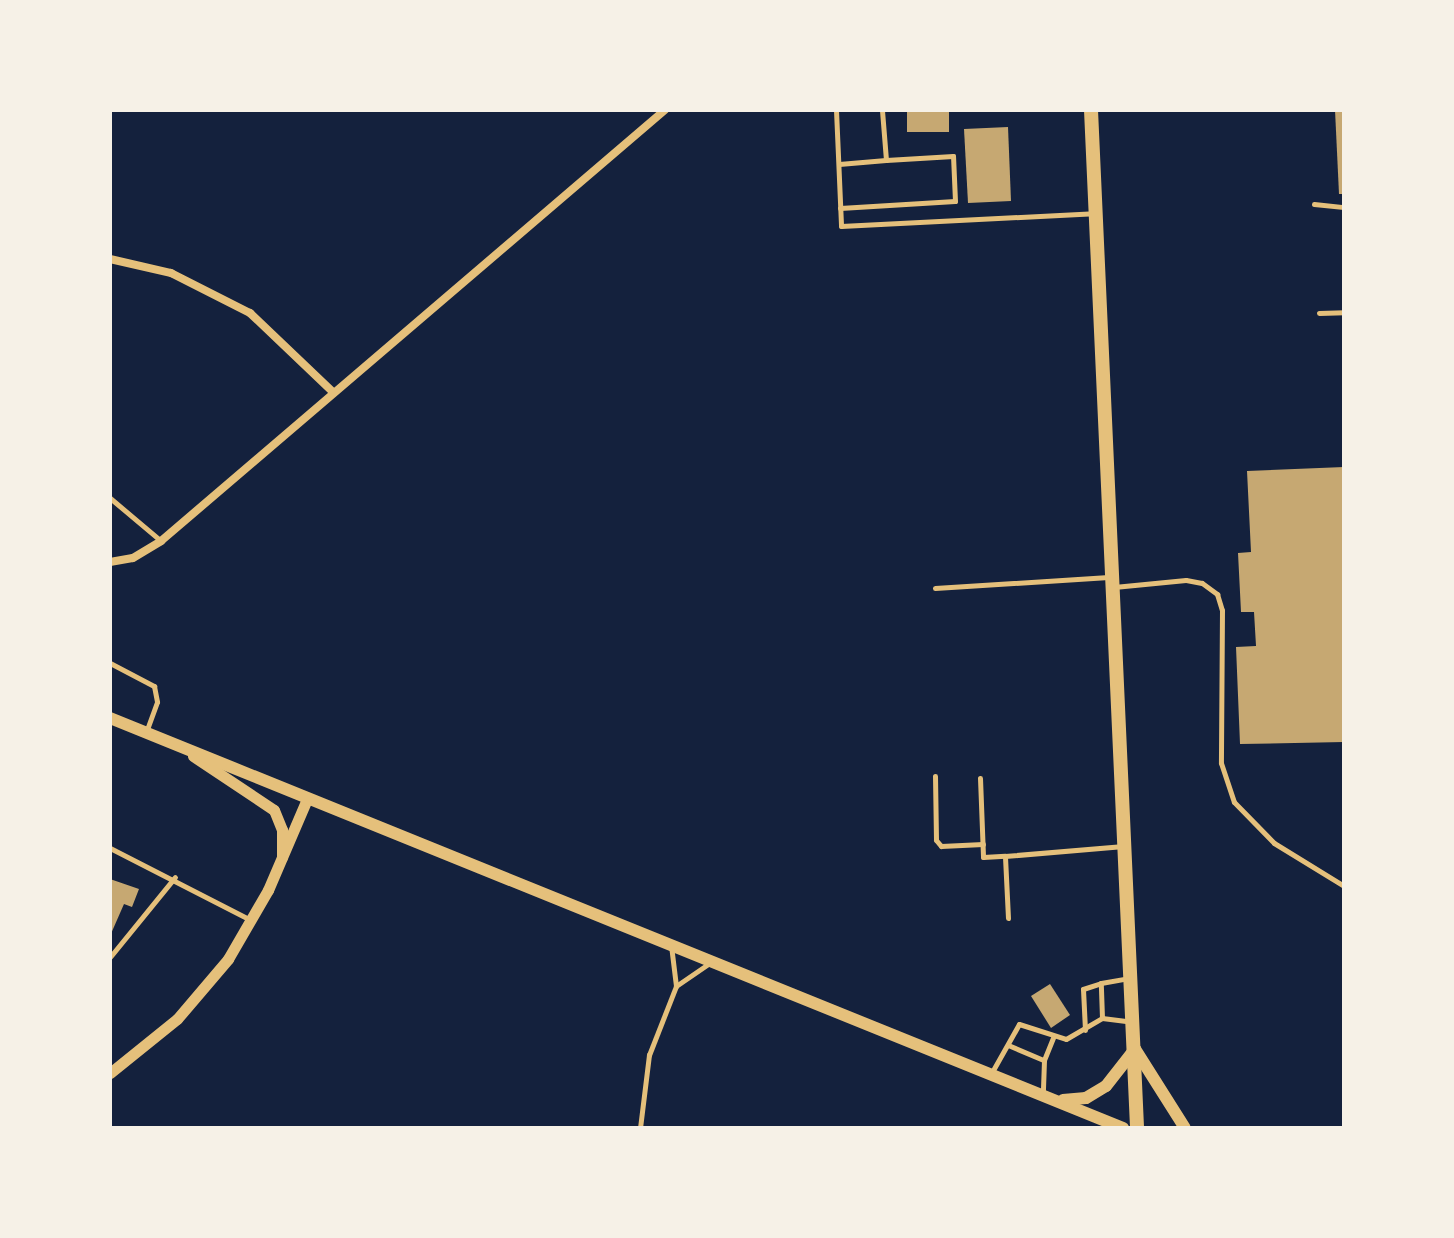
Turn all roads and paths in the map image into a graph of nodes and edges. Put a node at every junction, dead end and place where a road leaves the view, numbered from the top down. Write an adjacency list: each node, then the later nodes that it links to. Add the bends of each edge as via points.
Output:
1 (665, 110): 14 (street)
2 (836, 110): 6 (lane)
3 (882, 110): 5 (lane)
4 (1091, 110): 10 (main road)
5 (886, 160): 6 (lane); 9 (lane, via 953,156 955,201)
6 (838, 164): 9 (lane)
7 (1314, 204): 8 (lane)
8 (1344, 207)
9 (840, 208): 10 (lane, via 841,226)
10 (1095, 213): 18 (main road)
11 (110, 259): 14 (street, via 171,273 250,313)
12 (1344, 312): 13 (lane)
13 (1319, 313)
14 (333, 392): 16 (street)
15 (110, 498): 16 (lane)
16 (161, 541): 17 (street, via 133,558)
17 (110, 562)
18 (1110, 582): 19 (lane); 28 (main road); 33 (lane, via 1186,580 1217,594 1222,610 1221,763 1234,802 1274,843)
19 (935, 588)
20 (110, 663): 22 (lane, via 154,686 157,702)
21 (110, 718): 22 (main road)
22 (146, 733): 23 (main road)
23 (175, 745): 26 (main road); 31 (street, via 274,810 282,830)
24 (935, 776): 27 (lane, via 936,840 941,846)
25 (980, 778): 27 (lane)
26 (307, 799): 31 (street); 36 (main road)
27 (983, 844): 30 (lane, via 983,857)
28 (1125, 845): 30 (lane); 40 (main road)
29 (110, 848): 32 (lane)
30 (1005, 856): 34 (lane)
31 (282, 862): 35 (street)
32 (175, 877): 35 (lane); 37 (lane)
33 (1344, 886)
34 (1008, 918)
35 (252, 921): 50 (street, via 197,998)
36 (670, 946): 39 (main road); 42 (lane)
37 (113, 951): 38 (lane)
38 (110, 957)
39 (711, 962): 42 (lane); 51 (main road)
40 (1132, 977): 41 (lane); 44 (main road)
41 (1101, 983): 43 (lane); 45 (lane, via 1083,989)
42 (676, 986): 54 (lane, via 649,1055)
43 (1102, 1018): 44 (lane); 45 (lane)
44 (1134, 1022): 48 (main road)
45 (1085, 1030): 46 (lane)
46 (1053, 1038): 47 (lane, via 1019,1024); 49 (lane)
47 (1008, 1045): 49 (lane); 51 (lane)
48 (1135, 1049): 53 (main road, via 1106,1086 1086,1098); 56 (main road); 57 (main road)
49 (1044, 1060): 52 (lane)
50 (110, 1073)
51 (992, 1073): 52 (main road)
52 (1043, 1094): 53 (main road)
53 (1059, 1100): 55 (main road)
54 (640, 1128)
55 (1123, 1128)
56 (1137, 1128)
57 (1185, 1128)

